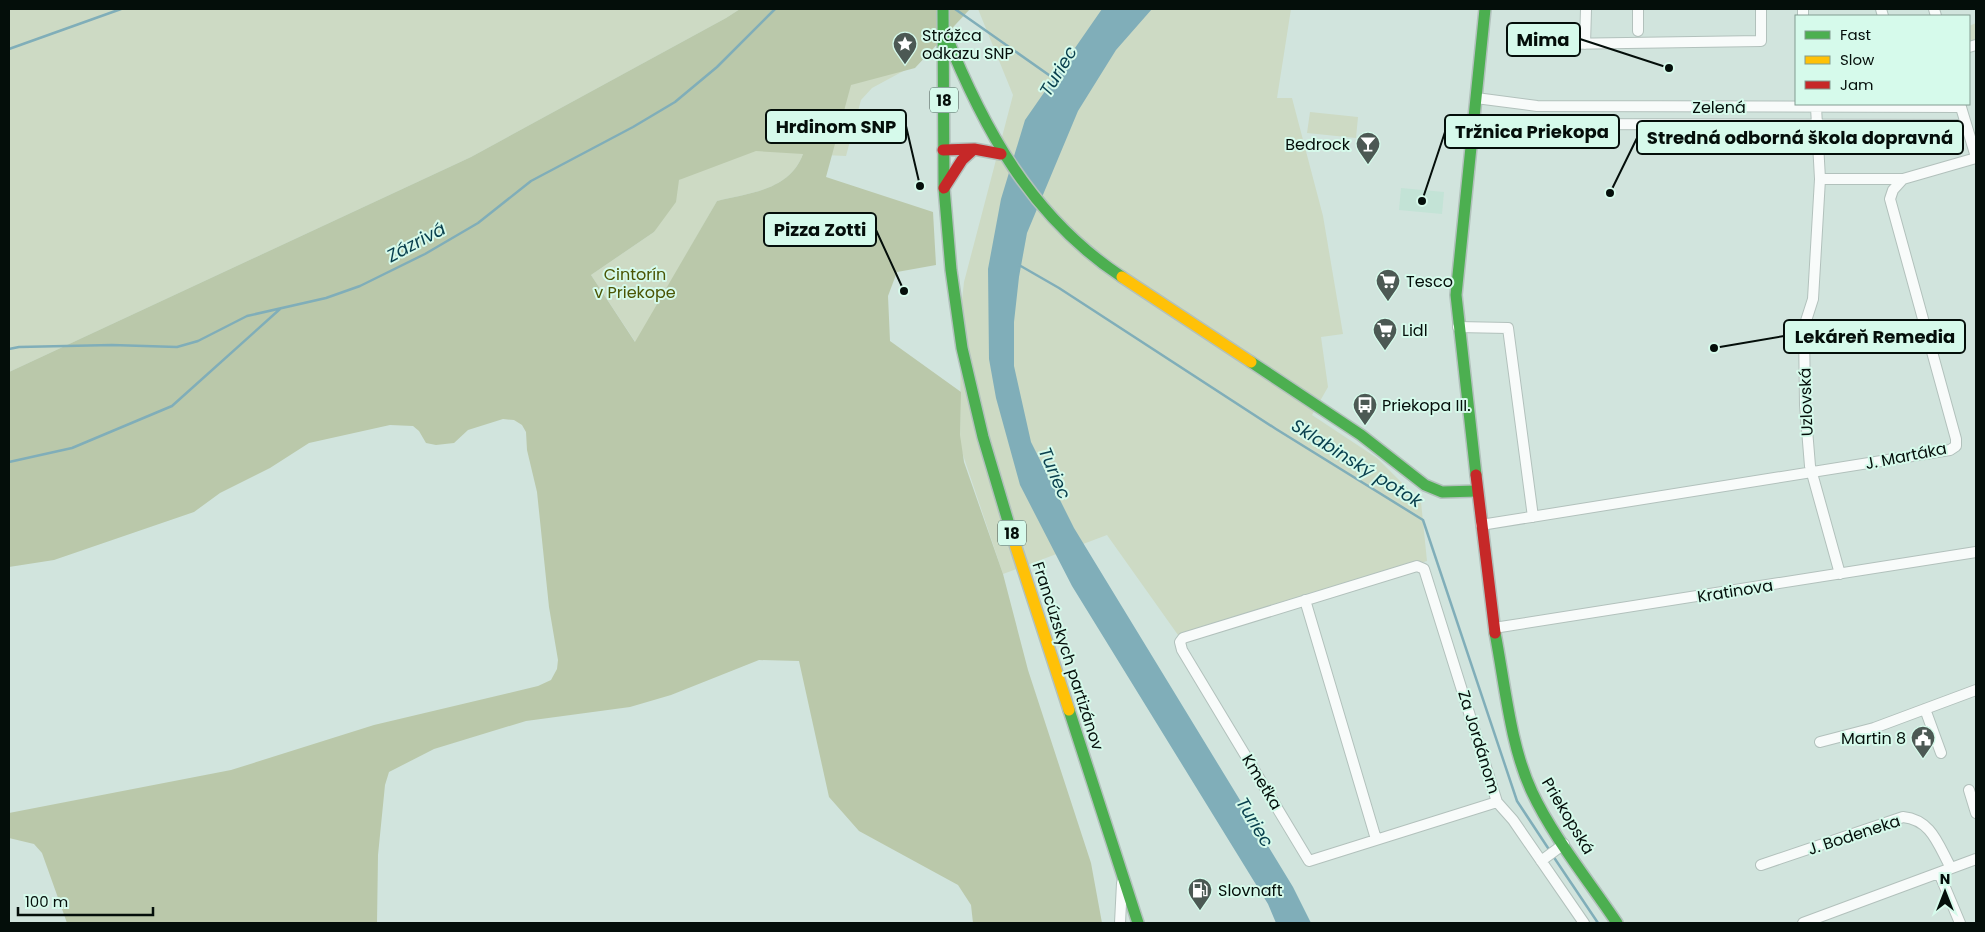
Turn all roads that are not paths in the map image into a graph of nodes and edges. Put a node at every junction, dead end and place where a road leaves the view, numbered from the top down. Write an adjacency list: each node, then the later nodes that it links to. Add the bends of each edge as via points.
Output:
1 (943, 9): 6 (street, Francúzskych partizánov / 18)
2 (1586, 9): 9 (street)
3 (1638, 9): 7 (street)
4 (1761, 9): 9 (street, via 1761,41)
5 (1485, 13): 10 (street, Priekopská)
6 (944, 29): 18 (street, Francúzskych partizánov / 18); 20 (street, via 972,100)
7 (1638, 31)
8 (1560, 44): 9 (street)
9 (1585, 44)
10 (1476, 98): 13 (street, Zelená, via 1537,106); 14 (street, Priekopská)
11 (1909, 105): 12 (street, Zelená); 13 (street, Zelená)
12 (1961, 106): 16 (street)
13 (1816, 107): 15 (street, Uzlovská)
14 (1474, 124): 15 (street, Zelená); 24 (street, Priekopská, via 1458,266)
15 (1816, 125): 16 (street, Zelená); 21 (street, Uzlovská)
16 (1966, 125): 19 (street)
17 (974, 149): 18 (street); 20 (street); 23 (street, via 962,160)
18 (942, 150): 23 (street, Francúzskych partizánov / 18)
19 (1976, 157): 22 (street)
20 (1004, 158): 26 (street, via 1045,211 1082,247 1115,272 1361,435 1425,485 1442,492)
21 (1820, 179): 22 (street); 25 (street, Uzlovská, via 1813,299 1804,327)
22 (1903, 179): 25 (street, J. Martáka, via 1893,190 1890,206 1956,446 1950,450)
23 (944, 188): 47 (street, Francúzskych partizánov / 18, via 951,270 972,393 1010,528)
24 (1458, 327): 26 (street, Priekopská); 27 (street, via 1508,328)
25 (1811, 473): 27 (street, J. Martáka); 30 (street, Uzlovská)
26 (1477, 491): 28 (street, Priekopská)
27 (1533, 517): 28 (street, J. Martáka)
28 (1481, 525): 32 (street, Priekopská)
29 (1976, 552): 30 (street, Kratinova)
30 (1840, 574): 32 (street, Kratinova)
31 (1305, 600): 38 (street, Za Jordánom, via 1418,566 1424,569); 40 (street); 40 (street, Kmeťka, via 1183,638 1180,642 1182,650 1309,861)
32 (1494, 628): 41 (street, Priekopská, via 1519,756 1532,792)
33 (1976, 690): 34 (street)
34 (1925, 709): 35 (street, via 1874,728); 36 (street)
35 (1820, 742)
36 (1941, 752)
37 (1969, 790): 39 (street)
38 (1497, 802): 40 (street, Kmeťka); 43 (street, Za Jordánom)
39 (1976, 813)
40 (1376, 839)
41 (1560, 847): 43 (street); 51 (street, Priekopská)
42 (1976, 859): 45 (street)
43 (1541, 860): 50 (street, Za Jordánom)
44 (1761, 865): 45 (street, J. Bodeneka, via 1903,817 1922,821 1928,827)
45 (1951, 868): 46 (street)
46 (1939, 873): 52 (street); 53 (street)
47 (1123, 877): 48 (street); 49 (street, Francúzskych partizánov / 18)
48 (1120, 923)
49 (1138, 923)
50 (1584, 923)
51 (1617, 923)
52 (1802, 923)
53 (1960, 923)

